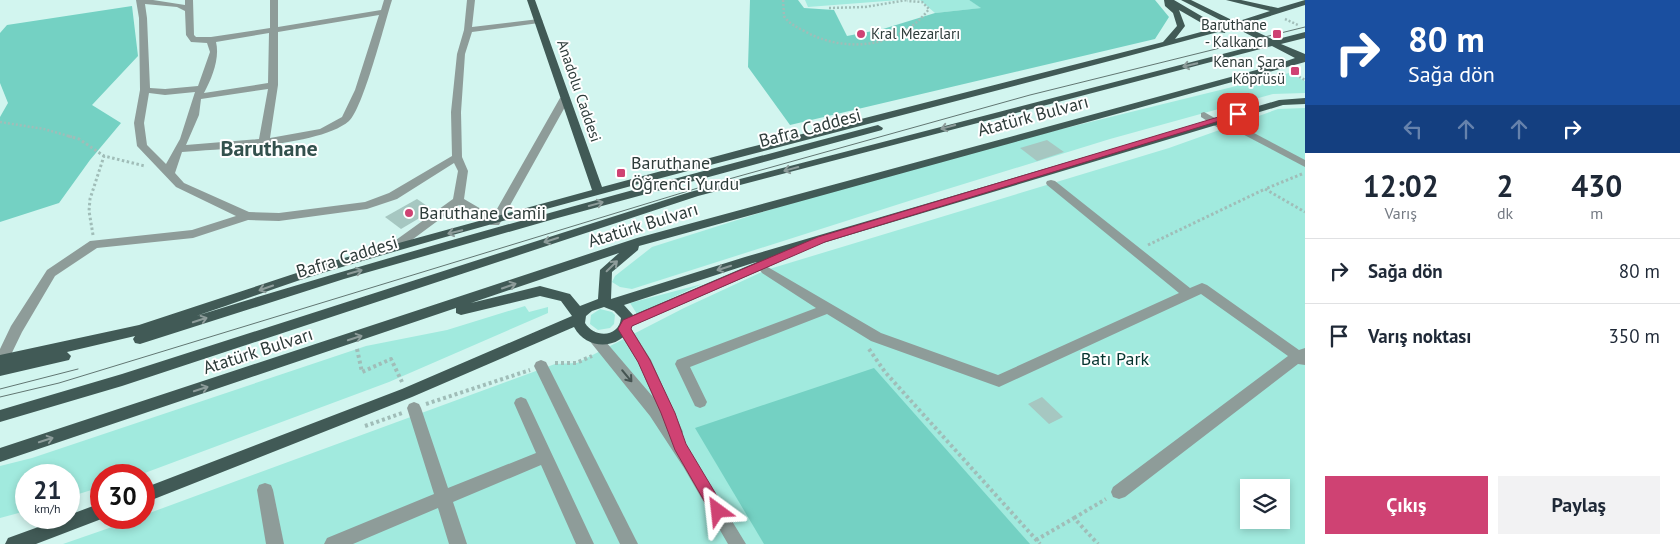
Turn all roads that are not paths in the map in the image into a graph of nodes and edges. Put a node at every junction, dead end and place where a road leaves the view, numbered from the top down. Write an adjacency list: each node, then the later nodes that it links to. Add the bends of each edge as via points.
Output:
1 (274, 0): 17 (street)
2 (388, 0): 14 (street)
3 (471, 0): 18 (street)
4 (531, 0): 16 (main road, Anadolu Caddesi)
5 (1166, 0): 19 (main road); 22 (main road, via 1177,12 1181,26)
6 (1185, 0): 24 (main road)
7 (1197, 0): 23 (main road)
8 (1220, 0): 15 (main road)
9 (1230, 0): 13 (main road)
10 (140, 1): 12 (street); 26 (street)
11 (1305, 2): 13 (main road, Bafra Caddesi)
12 (189, 5): 21 (street, via 190,35 194,40)
13 (1280, 10): 15 (main road, Bafra Caddesi)
14 (384, 12): 17 (street); 31 (street, via 360,90 346,119 323,132)
15 (1262, 20): 19 (main road, Bafra Caddesi)
16 (539, 21): 18 (street); 28 (main road, Anadolu Caddesi)
17 (274, 29): 21 (street); 25 (street)
18 (468, 30): 33 (street, via 461,54 456,112)
19 (1223, 31): 22 (main road, Bafra Caddesi); 55 (main road, Bafra Caddesi, one-way to 19, via 141,339 340,276 550,216)
20 (1305, 35): 59 (main road, Atatürk Bulvarı, one-way to 59, via 694,194)
21 (210, 40): 27 (street, via 214,52)
22 (1167, 43): 37 (main road, Bafra Caddesi)
23 (1305, 52)
24 (1305, 58): 42 (main road, Atatürk Bulvarı)
25 (273, 85): 27 (street); 31 (street)
26 (145, 90): 27 (street); 35 (street, via 139,123 142,146)
27 (199, 93): 32 (street)
28 (564, 98): 37 (main road, Anadolu Caddesi); 40 (street)
29 (1305, 101): 30 (main road, via 1282,102)
30 (1209, 118): 34 (street); 41 (main road)
31 (264, 142): 32 (street)
32 (180, 148): 35 (street)
33 (457, 157): 38 (street, via 464,171); 39 (street, via 393,196 367,205 280,217)
34 (1305, 164)
35 (169, 173): 39 (street, via 180,185)
36 (1051, 183): 45 (street)
37 (598, 192): 40 (main road, Bafra Caddesi)
38 (458, 200): 40 (street); 43 (street)
39 (247, 216): 53 (street, via 193,234 94,244 51,274)
40 (494, 222): 43 (main road, Bafra Caddesi, one-way to 43)
41 (821, 239): 46 (main road, one-way to 46); 49 (main road)
42 (641, 242): 46 (main road, one-way to 42, via 606,270); 50 (main road, Atatürk Bulvarı, one-way to 42)
43 (393, 248): 53 (main road, Bafra Caddesi, one-way to 53, via 140,330)
44 (766, 270): 47 (street)
45 (1189, 294): 47 (street, via 998,381 876,337); 52 (street, via 1202,288)
46 (609, 303): 48 (main road, via 594,303 585,308); 49 (main road, via 625,311)
47 (827, 310): 56 (street, via 682,364)
48 (578, 318): 50 (main road, via 565,297 540,291); 51 (main road, via 582,332); 64 (main road, via 407,393)
49 (626, 326): 51 (main road); 60 (street, via 668,413)
50 (381, 329): 61 (main road, Atatürk Bulvarı, one-way to 50)
51 (600, 344): 60 (street, one-way to 60, via 645,397)
52 (1303, 357): 65 (street)
53 (0, 361)
54 (541, 366): 73 (street)
55 (0, 370)
56 (700, 402)
57 (521, 403): 62 (street)
58 (414, 408): 66 (street)
59 (0, 416)
60 (680, 446): 74 (street)
61 (0, 455)
62 (545, 456): 66 (street); 72 (street)
63 (265, 490): 69 (street)
64 (155, 491)
65 (1119, 492)
66 (442, 498): 70 (street); 71 (street)
67 (90, 516): 68 (main road)
68 (14, 544)
69 (275, 544)
70 (333, 544)
71 (458, 544)
72 (585, 544)
73 (629, 544)
74 (738, 544)

